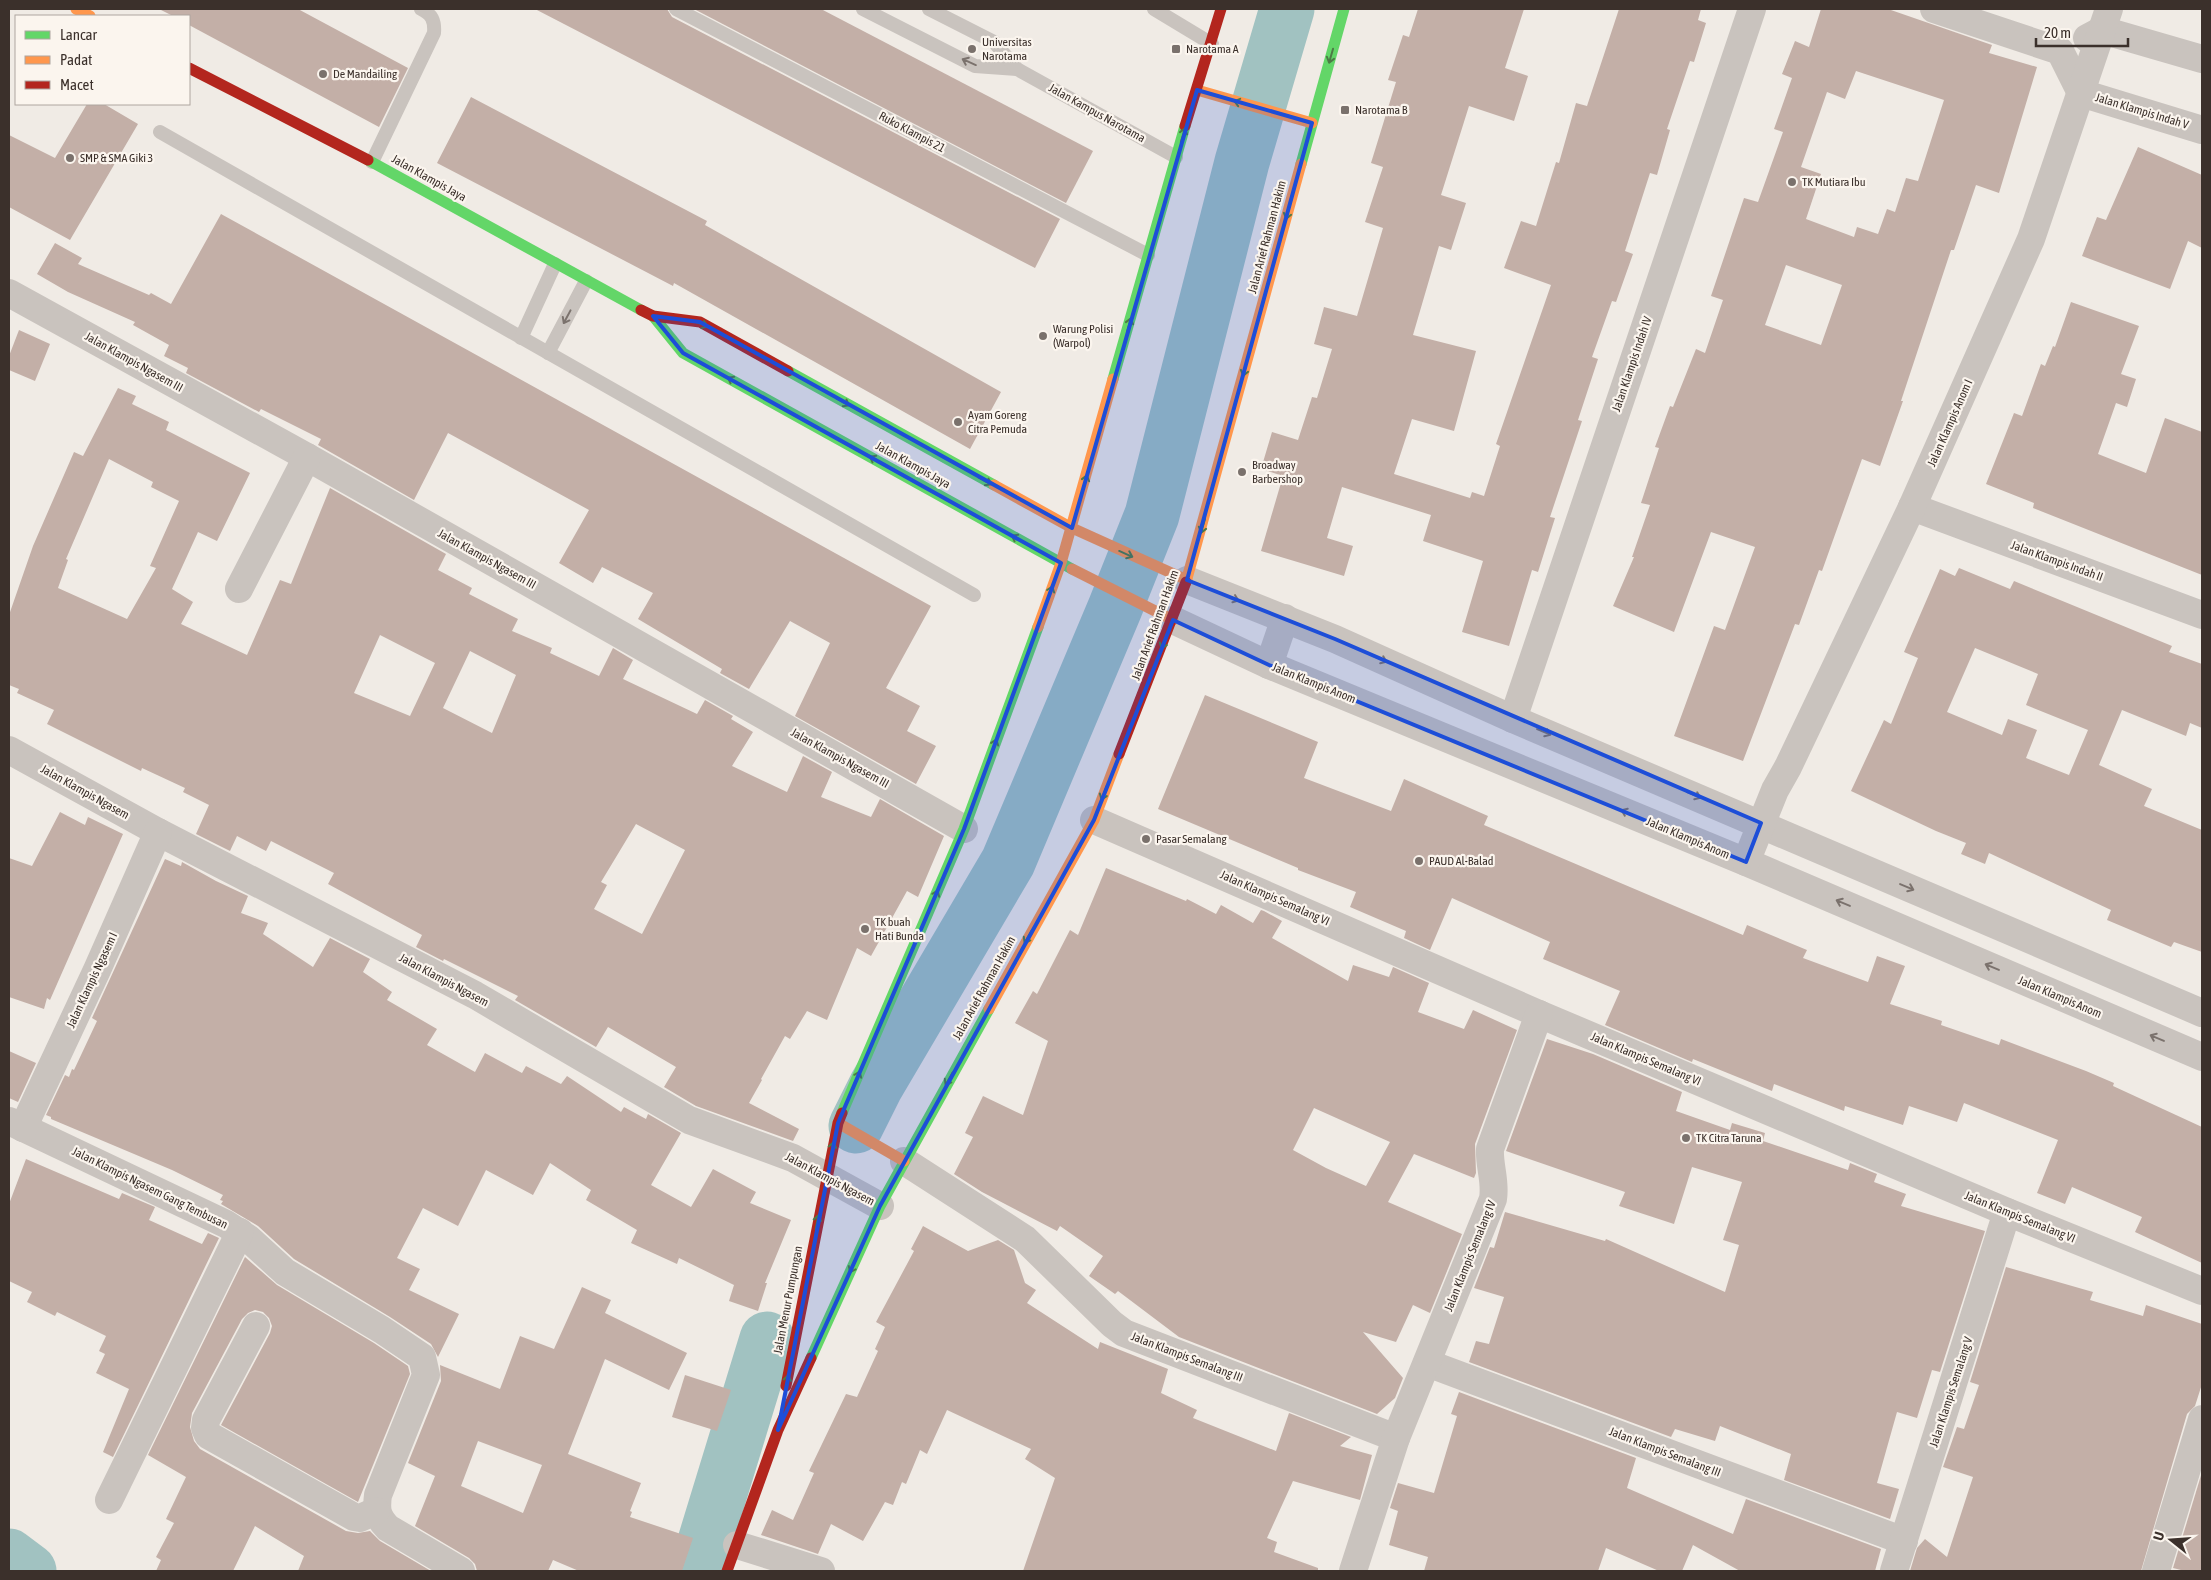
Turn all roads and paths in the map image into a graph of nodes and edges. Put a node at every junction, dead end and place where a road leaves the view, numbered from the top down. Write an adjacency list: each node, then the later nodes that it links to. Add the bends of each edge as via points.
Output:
1 (76, 9): 11 (street)
2 (421, 9): 24 (lane, via 429,13 435,24 434,33)
3 (676, 9): 25 (lane, Ruko Klampis 21)
4 (863, 9): 17 (lane, Jalan Kampus Narotama, one-way to 4, via 975,66)
5 (929, 9): 17 (lane, Jalan Kampus Narotama, via 994,42)
6 (1154, 9): 13 (lane)
7 (1221, 9): 13 (street)
8 (1344, 9): 20 (street, Jalan Arief Rahman Hakim, one-way to 20)
9 (1752, 9): 43 (street, Jalan Klampis Indah IV)
10 (1934, 9): 14 (street)
11 (88, 15)
12 (2106, 20): 14 (street); 15 (street); 19 (street, Jalan Klampis Anom I)
13 (1212, 44): 18 (street)
14 (2060, 52): 19 (street)
15 (2202, 59)
16 (190, 69): 24 (street, Jalan Klampis Jaya)
17 (1017, 69): 23 (lane, Jalan Kampus Narotama)
18 (1197, 90): 20 (street, one-way to 18); 23 (street, one-way to 18)
19 (2081, 93): 21 (street, Jalan Klampis Indah V); 33 (street, Jalan Klampis Anom I, via 2032,239)
20 (1312, 123): 36 (street, Jalan Arief Rahman Hakim, one-way to 36)
21 (2202, 130)
22 (160, 132): 30 (lane)
23 (1176, 157): 25 (street)
24 (372, 162): 26 (street, Jalan Klampis Jaya)
25 (1148, 255): 34 (street, one-way to 25)
26 (555, 264): 27 (street, Jalan Klampis Jaya); 30 (lane)
27 (586, 281): 29 (street, Jalan Klampis Jaya); 31 (lane, one-way to 31)
28 (9, 293): 32 (street, Jalan Klampis Ngasem III)
29 (653, 316): 34 (street, Jalan Klampis Jaya, one-way to 34, via 700,322); 35 (street, Jalan Klampis Jaya, one-way to 29, via 683,353)
30 (521, 338): 31 (lane)
31 (548, 353): 38 (lane)
32 (307, 457): 37 (street); 47 (street, Jalan Klampis Ngasem III)
33 (1912, 508): 39 (street, Jalan Klampis Indah II); 46 (street, Jalan Klampis Anom I, via 1783,774)
34 (1072, 528): 35 (street); 36 (street, Jalan Klampis Jaya, one-way to 36)
35 (1061, 563): 41 (street, Jalan Klampis Jaya); 47 (street, one-way to 35)
36 (1187, 580): 40 (street, one-way to 40); 41 (street, Jalan Arief Rahman Hakim)
37 (239, 588)
38 (974, 595)
39 (2202, 615)
40 (1285, 618): 42 (street); 43 (street, one-way to 43)
41 (1173, 620): 42 (street, Jalan Klampis Anom); 45 (street, Jalan Arief Rahman Hakim, one-way to 45)
42 (1269, 665): 49 (street, Jalan Klampis Anom, one-way to 42)
43 (1513, 719): 46 (street, one-way to 46)
44 (9, 750): 48 (street, Jalan Klampis Ngasem)
45 (1094, 820): 51 (street, Jalan Klampis Semalang VI); 55 (street, Jalan Arief Rahman Hakim, one-way to 55)
46 (1764, 825): 49 (street, Jalan Klampis Anom I); 50 (street, one-way to 50)
47 (964, 829): 53 (street, one-way to 47)
48 (158, 832): 54 (street, Jalan Klampis Ngasem I, via 97,970); 56 (street, Jalan Klampis Ngasem, via 475,995 689,1120 793,1158)
49 (1746, 862): 52 (street, Jalan Klampis Anom, one-way to 49)
50 (2202, 1012)
51 (1539, 1014): 58 (street, Jalan Klampis Semalang VI); 62 (street, Jalan Klampis Semalang IV, via 1490,1149 1496,1185 1494,1199)
52 (2202, 1058)
53 (838, 1123): 55 (street, Jalan Klampis Semalang III); 56 (street, one-way to 53)
54 (16, 1125): 59 (street, Jalan Klampis Ngasem Gang Tembusan)
55 (904, 1161): 57 (street, Jalan Arief Rahman Hakim); 65 (street, Jalan Klampis Semalang III, via 1025,1239 1124,1333)
56 (826, 1175): 57 (street, Jalan Klampis Ngasem); 64 (street, Jalan Menur Pumpungan, one-way to 56)
57 (880, 1206): 64 (street, Jalan Menur Pumpungan, one-way to 64)
58 (2007, 1212): 60 (street, Jalan Klampis Semalang VI); 68 (street, Jalan Klampis Semalang V)
59 (240, 1232): 66 (street); 67 (street, Jalan Klampis Ngasem Gang Tembusan, via 285,1272 422,1357 426,1375 378,1495)
60 (2202, 1291)
61 (256, 1326): 67 (street, via 206,1420 208,1435 354,1517 360,1518)
62 (1427, 1363): 65 (street, Jalan Klampis Semalang IV); 68 (street, Jalan Klampis Semalang III)
63 (2202, 1419): 75 (street)
64 (778, 1430): 69 (street, Jalan Menur Pumpungan)
65 (1396, 1438): 73 (street)
66 (109, 1500)
67 (376, 1511): 70 (street, via 388,1528)
68 (1904, 1541): 74 (street, Jalan Klampis Semalang V)
69 (737, 1545): 71 (street, Jalan Menur Pumpungan); 72 (street)
70 (461, 1571)
71 (727, 1571)
72 (821, 1571)
73 (1353, 1571)
74 (1894, 1571)
75 (2156, 1571)

